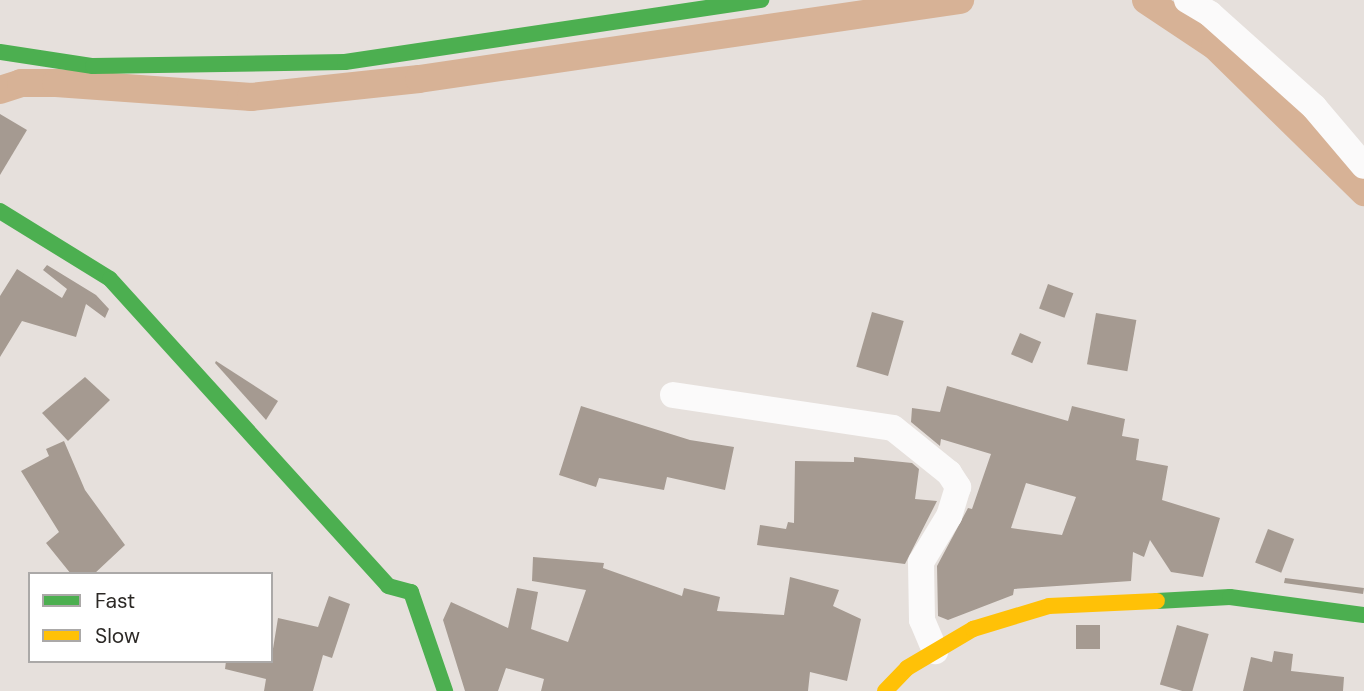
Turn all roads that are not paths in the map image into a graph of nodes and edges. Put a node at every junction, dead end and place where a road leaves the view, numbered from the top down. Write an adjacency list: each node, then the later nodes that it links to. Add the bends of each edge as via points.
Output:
1 (761, 0): 3 (street, via 345,62 93,66)
2 (1187, 0): 4 (street, via 1210,14 1314,107)
3 (0, 52)
4 (1364, 166)
5 (0, 211): 9 (street, via 110,279 388,586 411,592)
6 (673, 395): 8 (street, via 893,428 949,473 958,487 949,516 921,562 922,620)
7 (1364, 615): 8 (street, via 1230,597 1123,599 1049,606 973,629)
8 (935, 651): 10 (street, via 906,668)
9 (445, 691)
10 (885, 691)

